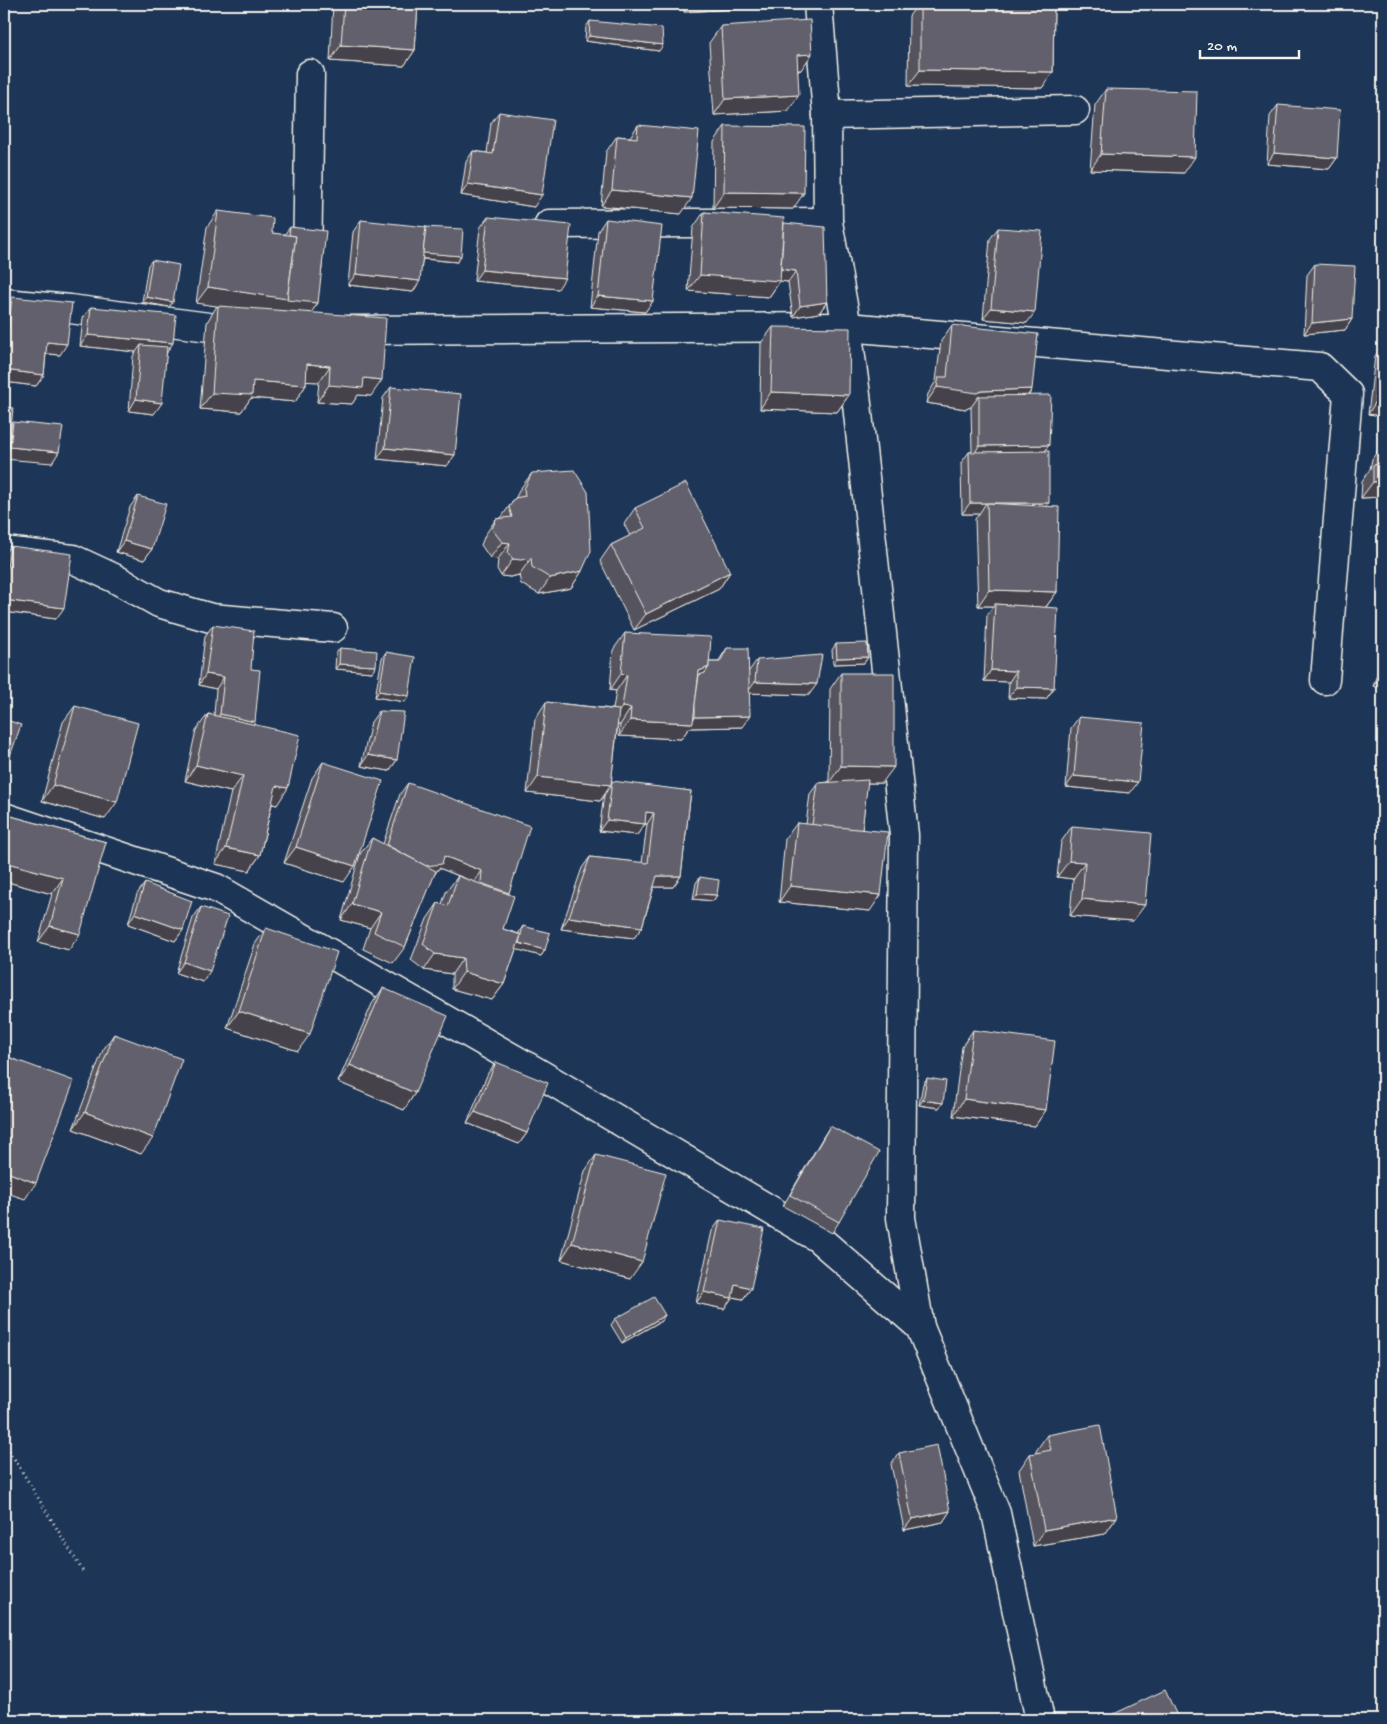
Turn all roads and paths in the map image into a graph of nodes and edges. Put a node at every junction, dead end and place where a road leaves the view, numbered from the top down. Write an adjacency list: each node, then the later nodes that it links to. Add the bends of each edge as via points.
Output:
1 (818, 4): 4 (street)
2 (310, 74): 7 (street)
3 (1075, 110): 4 (street)
4 (826, 115): 5 (street)
5 (828, 222): 6 (street); 9 (street)
6 (549, 224)
7 (307, 291)
8 (4, 302): 10 (street, via 224,329)
9 (847, 327): 11 (street); 14 (street, via 1320,367 1348,394); 16 (street, via 904,835 901,1218)
10 (270, 330)
11 (325, 330)
12 (4, 551): 13 (street, via 73,559 159,602 211,618)
13 (333, 628)
14 (1325, 680)
15 (4, 817): 16 (street, via 216,888 818,1238)
16 (920, 1327): 19 (street, via 996,1513)
17 (4, 1442): 18 (path)
18 (84, 1573)
19 (1040, 1720)

